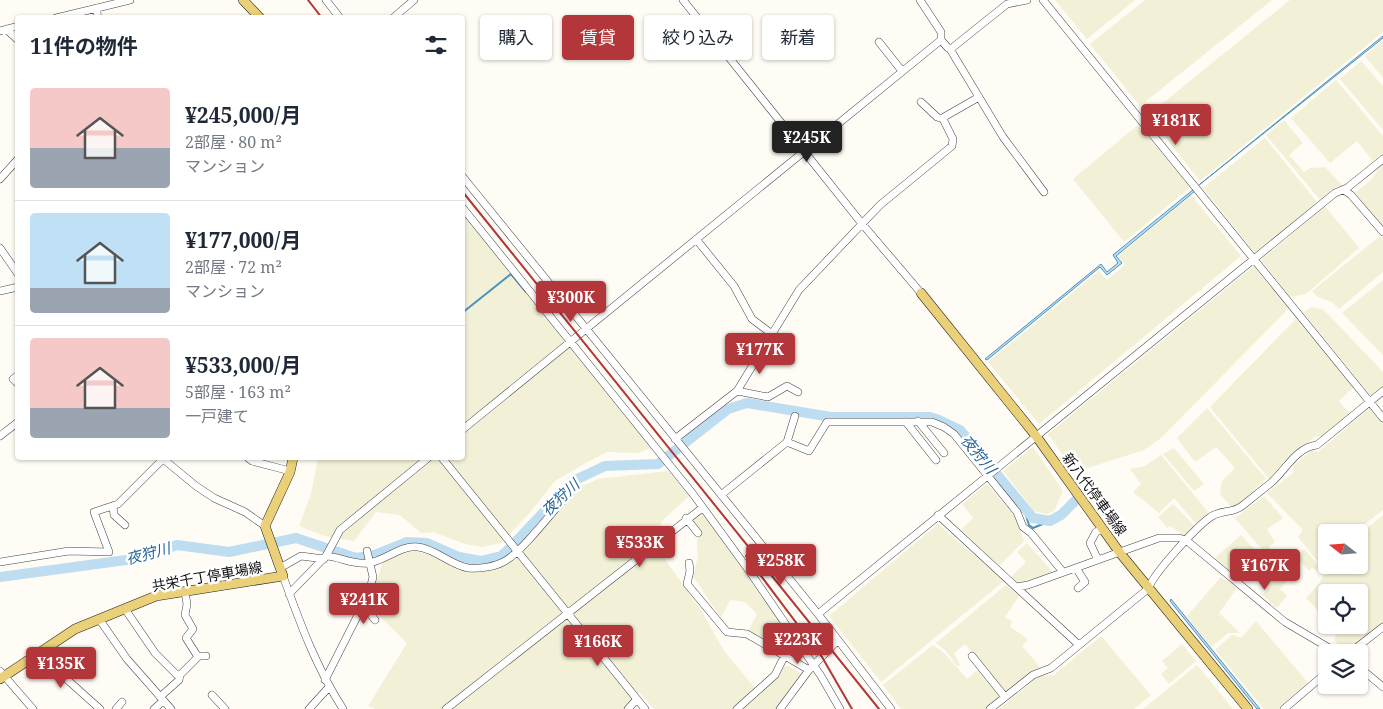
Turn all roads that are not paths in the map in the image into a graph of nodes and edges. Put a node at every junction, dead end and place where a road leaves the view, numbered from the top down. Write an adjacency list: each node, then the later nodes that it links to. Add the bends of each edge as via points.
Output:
1 (130, 0): 9 (street)
2 (243, 0): 12 (main road)
3 (326, 0): 13 (street)
4 (414, 0): 14 (street)
5 (683, 0): 24 (street)
6 (920, 0): 17 (street, via 941,32)
7 (1027, 0): 19 (street, via 1006,4)
8 (1043, 0): 36 (street)
9 (96, 8): 10 (street); 11 (street)
10 (68, 15)
11 (97, 15)
12 (257, 15)
13 (338, 15)
14 (396, 15)
15 (3, 30): 16 (street)
16 (15, 38)
17 (941, 40): 19 (street); 20 (street)
18 (879, 42): 20 (street)
19 (950, 48): 21 (street)
20 (902, 71): 24 (street)
21 (979, 97): 23 (street); 30 (street, via 1003,137)
22 (921, 102): 23 (street, via 937,118)
23 (943, 119): 32 (street, via 953,139 952,146 880,205)
24 (805, 151): 32 (street); 34 (street)
25 (1383, 159): 29 (street)
26 (15, 162): 27 (street)
27 (0, 179)
28 (465, 180): 41 (street)
29 (1344, 190): 33 (street); 36 (street, via 1335,193)
30 (1044, 192)
31 (465, 211): 43 (street)
32 (863, 225): 40 (street); 42 (street, via 799,290)
33 (1383, 232)
34 (696, 239): 41 (street); 42 (street, via 734,286 752,319)
35 (0, 248): 37 (street)
36 (1253, 258): 47 (street); 55 (street)
37 (15, 270)
38 (15, 288): 39 (street)
39 (0, 291)
40 (921, 293): 55 (main road, 新八代停車場線)
41 (585, 330): 43 (street); 56 (street)
42 (772, 334): 45 (street)
43 (571, 341): 53 (street); 71 (street)
44 (1383, 391): 47 (street)
45 (741, 392): 46 (street, via 768,397 787,386); 56 (street)
46 (798, 392)
47 (1370, 402): 49 (street); 78 (street, via 1317,445 1309,445 1235,512 1215,514)
48 (795, 416): 57 (street)
49 (1383, 418)
50 (918, 421): 51 (street); 58 (street); 67 (street, via 938,424 950,430)
51 (906, 422): 57 (street, via 827,422 806,452); 65 (street)
52 (15, 424): 54 (street)
53 (465, 428)
54 (0, 436)
55 (1036, 436): 67 (street); 75 (main road, 新八代停車場線)
56 (676, 439): 69 (street)
57 (787, 442): 69 (street)
58 (944, 453)
59 (161, 460): 70 (street)
60 (166, 460): 76 (street, via 214,498 245,512)
61 (251, 460): 66 (street)
62 (292, 460): 66 (main road)
63 (426, 460): 82 (street, via 340,530)
64 (444, 460): 79 (street)
65 (936, 460)
66 (290, 471): 76 (main road)
67 (989, 476): 72 (street); 89 (street, via 1023,527)
68 (571, 491): 79 (street)
69 (721, 495): 98 (street)
70 (113, 506): 74 (street, via 114,515); 84 (street, via 94,512 107,541 108,552 69,551)
71 (702, 508): 73 (street); 111 (street, via 750,572)
72 (938, 515): 90 (street); 98 (street)
73 (686, 518): 77 (street); 97 (street)
74 (126, 525)
75 (1102, 529): 81 (main road, 新八代停車場線); 83 (street, via 1096,532 1090,543)
76 (267, 530): 88 (main road, 共栄千丁停車場線)
77 (698, 533)
78 (1186, 540): 81 (street, via 1159,538); 92 (street, via 1153,578); 103 (street, via 1285,622)
79 (516, 551): 85 (street, via 505,561 480,568 467,568 417,547); 97 (street)
80 (367, 552): 85 (street)
81 (1120, 553): 83 (street); 92 (main road, 新八代停車場線)
82 (326, 557): 85 (street, via 355,563); 88 (street, via 301,556); 94 (street)
83 (1098, 560): 87 (street)
84 (0, 562)
85 (370, 562): 95 (street, via 372,585)
86 (689, 563): 107 (street, via 687,584 727,632 747,634)
87 (1076, 568): 89 (street); 91 (street, via 1085,582)
88 (281, 572): 93 (main road, 共栄千丁停車場線); 94 (street)
89 (1063, 572): 90 (street)
90 (1016, 586): 105 (street)
91 (1078, 588)
92 (1149, 588): 105 (street); 139 (main road, 新八代停車場線)
93 (184, 592): 96 (main road, 共栄千丁停車場線, via 156,596); 108 (street, via 185,615 193,629 186,638)
94 (289, 594): 116 (street, via 302,631)
95 (363, 605): 100 (street); 116 (street)
96 (125, 609): 99 (main road, 共栄千丁停車場線); 114 (street, via 155,653)
97 (567, 612): 121 (street); 131 (street)
98 (818, 614): 102 (street)
99 (99, 619): 106 (main road, 共栄千丁停車場線, via 75,629); 120 (street, via 127,659)
100 (375, 620)
101 (1383, 627): 104 (street)
102 (838, 640): 111 (street); 137 (street)
103 (1322, 644)
104 (1361, 644)
105 (1079, 645): 119 (street, via 1051,668 1033,674)
106 (42, 650): 113 (main road, 共栄千丁停車場線); 124 (street, via 62,675)
107 (785, 655): 111 (street); 134 (street, via 775,675)
108 (198, 656): 109 (street); 114 (street)
109 (206, 656)
110 (972, 656): 119 (street)
111 (811, 668): 135 (street); 136 (street)
112 (1368, 674): 117 (street)
113 (1, 675): 123 (street)
114 (179, 677): 120 (street)
115 (1318, 680): 140 (street)
116 (327, 683): 129 (street); 130 (street)
117 (1383, 687)
118 (212, 694): 128 (street)
119 (1005, 697): 138 (street)
120 (162, 699): 126 (street); 127 (street)
121 (637, 699): 132 (street); 133 (street)
122 (122, 702): 125 (street)
123 (33, 709)
124 (100, 709)
125 (116, 709)
126 (154, 709)
127 (171, 709)
128 (225, 709)
129 (310, 709)
130 (343, 709)
131 (446, 709)
132 (628, 709)
133 (645, 709)
134 (736, 709)
135 (780, 709)
136 (840, 709)
137 (891, 709)
138 (990, 709)
139 (1248, 709)
140 (1284, 709)

